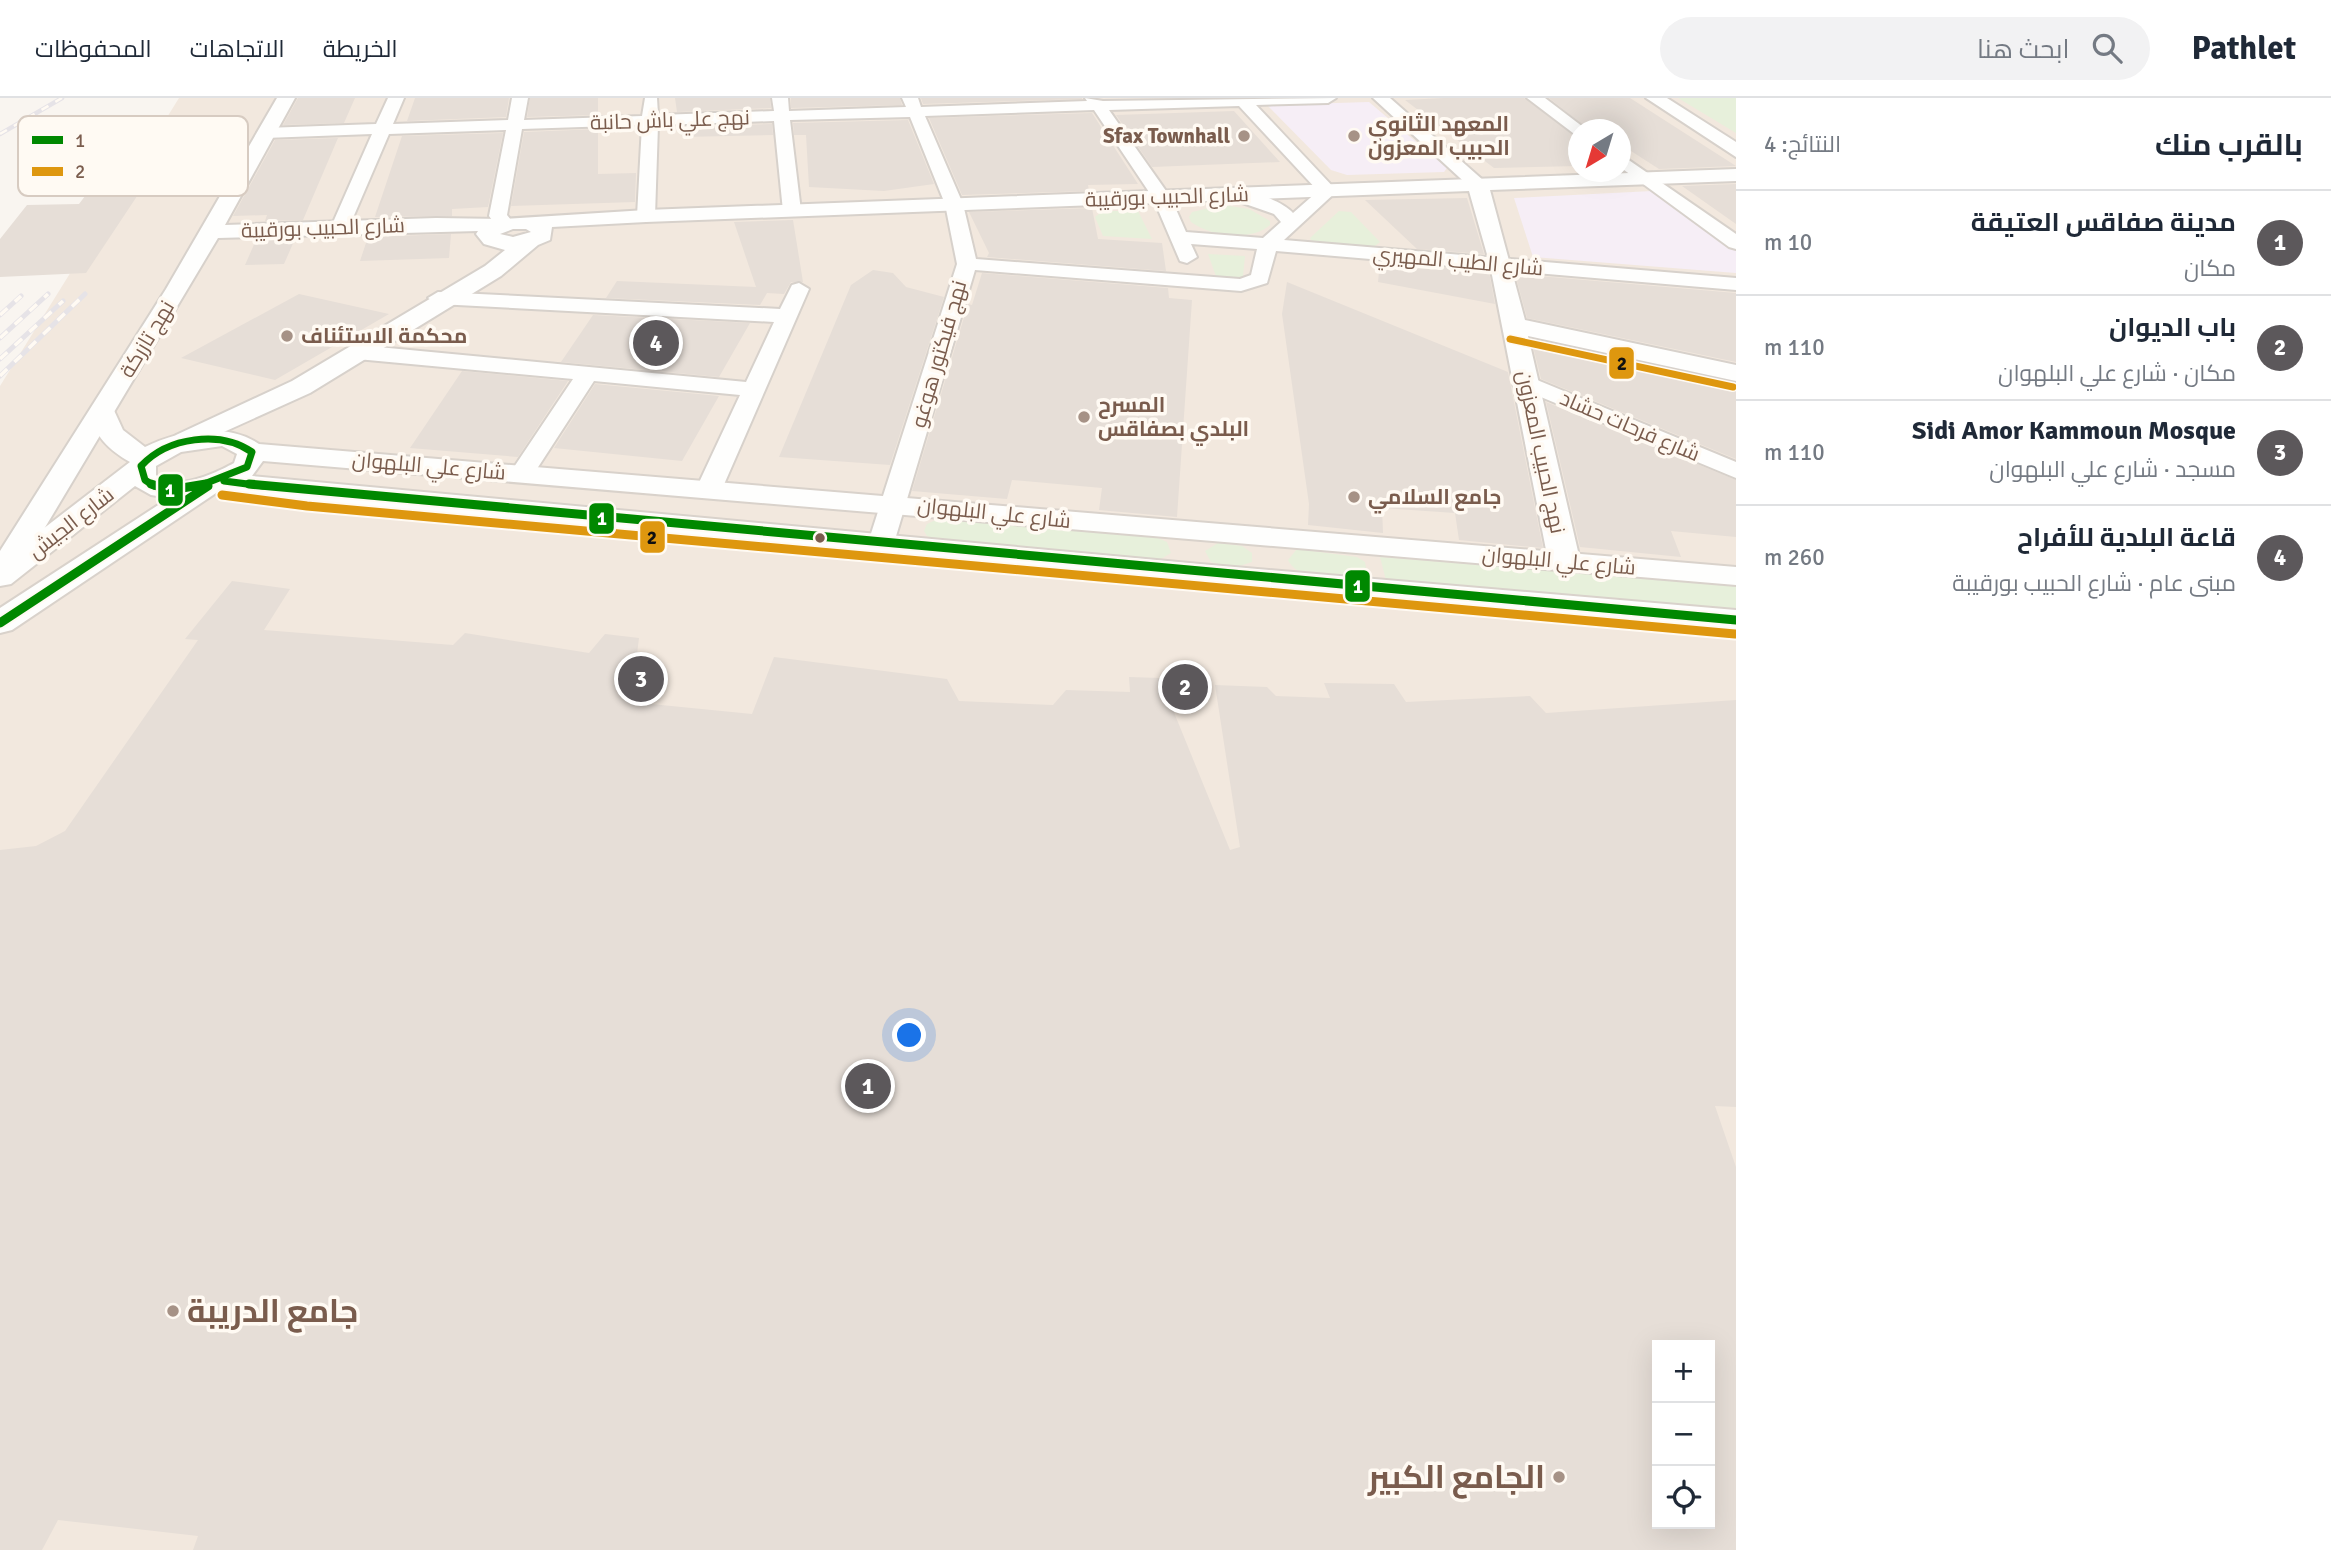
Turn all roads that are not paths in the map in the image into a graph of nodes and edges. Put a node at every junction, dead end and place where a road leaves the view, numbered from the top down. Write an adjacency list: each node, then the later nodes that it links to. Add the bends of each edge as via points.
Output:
1 (286, 98): 17 (street, نهج تازركة)
2 (396, 98): 16 (street)
3 (520, 98): 15 (street)
4 (651, 98): 13 (street)
5 (1328, 98): 9 (street, نهج علي باش حانبة)
6 (1381, 98): 23 (street)
7 (1535, 98): 14 (street)
8 (1655, 98): 18 (street)
9 (1242, 100): 10 (street, نهج علي باش حانبة); 24 (street)
10 (1096, 102): 11 (street, نهج علي باش حانبة); 27 (street)
11 (914, 105): 12 (street, نهج علي باش حانبة); 28 (street, نهج فيكتور هوغو)
12 (782, 107): 13 (street, نهج علي باش حانبة); 29 (street)
13 (650, 121): 15 (street, نهج علي باش حانبة); 30 (street)
14 (1568, 122)
15 (516, 125): 16 (street, نهج علي باش حانبة); 36 (street)
16 (384, 130): 17 (street, نهج علي باش حانبة); 32 (street)
17 (264, 134): 19 (street, نهج تازركة)
18 (1736, 151)
19 (248, 163)
20 (1631, 167): 22 (street)
21 (1736, 175): 22 (street, شارع الحبيب بورقيبة)
22 (1646, 177): 23 (street, شارع الحبيب بورقيبة); 37 (street)
23 (1478, 185): 24 (street, شارع الحبيب بورقيبة); 40 (street, نهج الحبيب المعزون)
24 (1328, 191): 25 (street, شارع الحبيب بورقيبة); 31 (street)
25 (1237, 195): 27 (street, شارع الحبيب بورقيبة); 31 (street, via 1280,210)
26 (229, 196): 33 (street, نهج تازركة)
27 (1162, 198): 28 (street, شارع الحبيب بورقيبة); 35 (street)
28 (954, 204): 29 (street, شارع الحبيب بورقيبة); 39 (street, نهج فيكتور هوغو)
29 (792, 211): 30 (street, شارع الحبيب بورقيبة)
30 (646, 216): 34 (street, شارع الحبيب بورقيبة, via 598,219)
31 (1293, 224): 38 (street)
32 (341, 227): 33 (street, شارع الحبيب بورقيبة); 36 (street, شارع الحبيب بورقيبة, via 436,224)
33 (209, 232): 53 (street, نهج تازركة)
34 (534, 234): 36 (street, شارع الحبيب بورقيبة, via 506,243); 44 (street, via 493,271)
35 (1180, 237): 38 (street, شارع الطيب المهيري); 41 (street)
36 (489, 239): 44 (street)
37 (1736, 243)
38 (1268, 244): 40 (street, شارع الطيب المهيري); 41 (street, via 1261,279 1256,282)
39 (967, 264): 41 (street); 61 (street, نهج فيكتور هوغو)
40 (1501, 265): 42 (street, شارع الطيب المهيري); 46 (street, نهج الحبيب المعزون)
41 (1196, 282)
42 (1736, 284)
43 (799, 289): 45 (street)
44 (437, 302): 45 (street); 47 (street)
45 (788, 316): 52 (street)
46 (1513, 325): 49 (street); 50 (street, نهج الحبيب المعزون)
47 (357, 352): 48 (street); 51 (street)
48 (588, 373): 52 (street); 58 (street)
49 (1736, 373)
50 (1525, 382): 57 (street, شارع فرحات حشاد); 65 (street, نهج الحبيب المعزون)
51 (300, 387): 54 (street); 55 (street)
52 (756, 390): 60 (street)
53 (103, 412): 56 (street, via 113,438); 68 (street, نهج تازركة)
54 (186, 441): 55 (street, شارع علي البلهوان, via 222,438); 56 (street, شارع الجيش)
55 (249, 449): 58 (street, شارع علي البلهوان); 59 (street, شارع الجيش, via 247,467)
56 (144, 463): 59 (street, شارع علي البلهوان, via 142,475 158,486 181,489); 68 (street, شارع الجيش)
57 (1736, 471)
58 (522, 473): 60 (street, شارع علي البلهوان)
59 (216, 483): 64 (street, شارع علي البلهوان); 71 (street, شارع الجيش)
60 (709, 489): 61 (street, شارع علي البلهوان)
61 (894, 503): 62 (street, شارع علي البلهوان); 64 (street, نهج فيكتور هوغو)
62 (1194, 533): 63 (street, شارع علي البلهوان); 66 (street)
63 (1270, 538): 65 (street, شارع علي البلهوان); 69 (street)
64 (881, 543): 66 (street, شارع علي البلهوان)
65 (1564, 560): 67 (street, شارع علي البلهوان)
66 (1193, 573): 69 (street, شارع علي البلهوان)
67 (1736, 576)
68 (0, 577)
69 (1275, 580): 70 (street, شارع علي البلهوان)
70 (1736, 620)
71 (0, 623)

